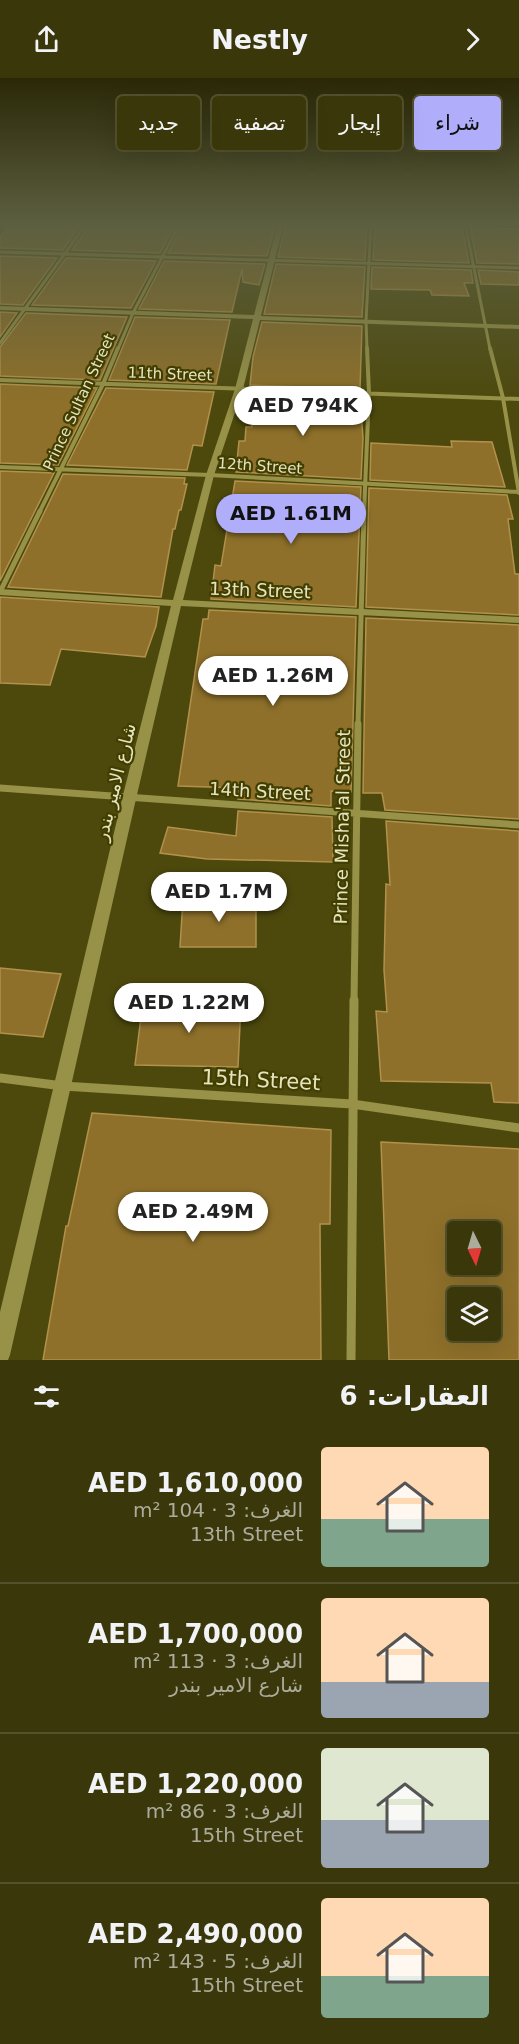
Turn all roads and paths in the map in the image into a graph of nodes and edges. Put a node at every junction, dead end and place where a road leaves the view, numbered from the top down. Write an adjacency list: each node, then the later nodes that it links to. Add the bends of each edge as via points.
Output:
1 (43, 283): 7 (street)
2 (148, 283): 8 (street, Prince Sultan Street)
3 (267, 283): 9 (street, شارع الامير بندر)
4 (368, 283): 10 (street, Prince Misha'al Street)
5 (476, 283): 11 (street)
6 (0, 308): 7 (street)
7 (24, 308): 8 (street); 13 (street)
8 (133, 313): 9 (street); 15 (street, Prince Sultan Street)
9 (258, 317): 10 (street); 16 (street, شارع الامير بندر)
10 (366, 321): 11 (street); 17 (street, Prince Misha'al Street)
11 (484, 326): 12 (street); 18 (street)
12 (519, 327)
13 (0, 343)
14 (0, 380): 15 (street, 11th Street)
15 (103, 384): 16 (street, 11th Street); 21 (street, Prince Sultan Street)
16 (239, 389): 17 (street, 11th Street); 22 (street, شارع الامير بندر)
17 (369, 393): 18 (street, 11th Street); 23 (street, Prince Misha'al Street)
18 (503, 398): 19 (street, 11th Street); 24 (street)
19 (519, 399)
20 (0, 467): 21 (street, 12th Street)
21 (60, 470): 22 (street, 12th Street); 25 (street, Prince Sultan Street)
22 (210, 475): 23 (street, 12th Street); 26 (street, شارع الامير بندر)
23 (365, 485): 24 (street, 12th Street); 27 (street, Prince Misha'al Street)
24 (519, 492)
25 (0, 592): 26 (street, 13th Street)
26 (177, 603): 27 (street, 13th Street); 30 (street, شارع الامير بندر)
27 (361, 611): 28 (street, 13th Street); 31 (street, Prince Misha'al Street)
28 (519, 620)
29 (0, 788): 30 (street, 14th Street)
30 (129, 799): 31 (street, 14th Street); 34 (street, شارع الامير بندر)
31 (357, 812): 32 (street, 14th Street); 35 (street, Prince Misha'al Street)
32 (519, 825)
33 (0, 1078): 34 (street, 15th Street)
34 (63, 1086): 35 (street, 15th Street); 37 (street, شارع الامير بندر)
35 (352, 1104): 36 (street, 15th Street); 38 (street, Prince Misha'al Street)
36 (519, 1128)
37 (0, 1354)
38 (351, 1360)

